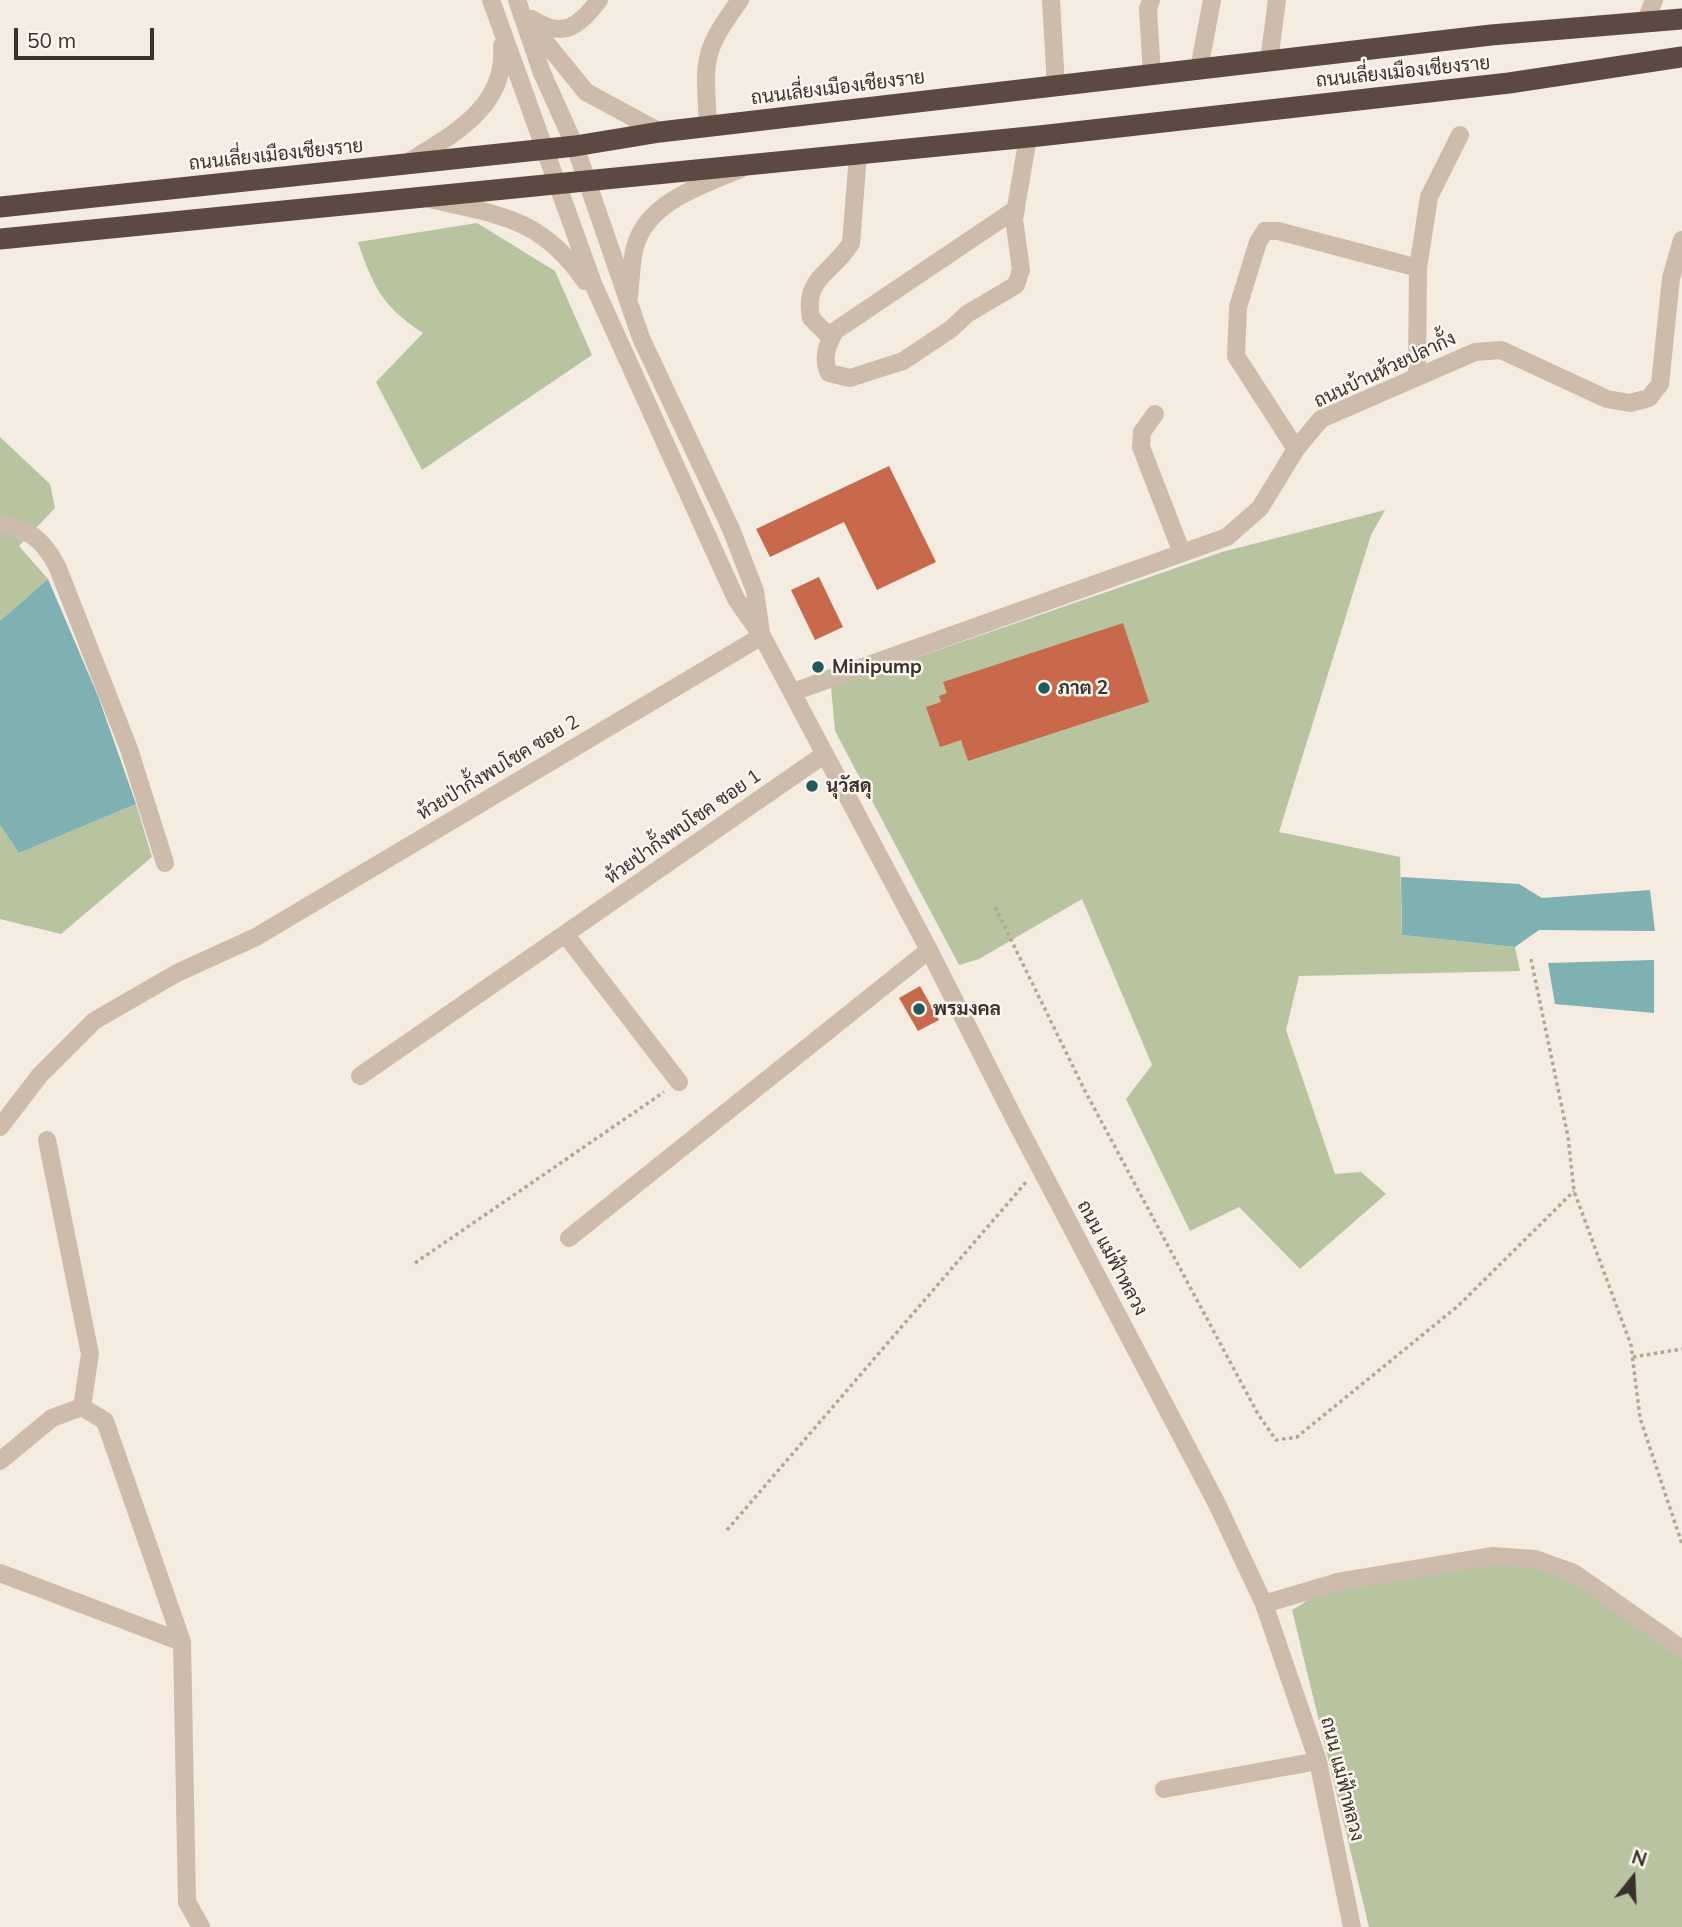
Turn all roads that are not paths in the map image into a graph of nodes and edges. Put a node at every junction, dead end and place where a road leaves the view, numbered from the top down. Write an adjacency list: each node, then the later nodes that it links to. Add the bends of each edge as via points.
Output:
1 (491, 0): 12 (street)
2 (600, 0): 9 (street, via 587,17 557,31)
3 (740, 0): 20 (street, via 709,46 705,60)
4 (1051, 0): 19 (street)
5 (1151, 0): 18 (street)
6 (1212, 0): 17 (street)
7 (1277, 0): 15 (street)
8 (1654, 0): 11 (street)
9 (519, 5): 21 (street, via 586,92); 24 (street, via 542,73)
10 (1682, 19): 11 (highway, ถนนเลี่ยงเมืองเชียงราย)
11 (1645, 23): 15 (highway, ถนนเลี่ยงเมืองเชียงราย, via 1491,35)
12 (501, 26): 25 (street); 27 (street, via 504,65 491,98 469,124)
13 (1682, 57): 14 (highway, ถนนเลี่ยงเมืองเชียงราย)
14 (1657, 60): 16 (street); 23 (highway, ถนนเลี่ยงเมืองเชียงราย, via 1509,83)
15 (1269, 61): 17 (highway, ถนนเลี่ยงเมืองเชียงราย)
16 (1682, 64)
17 (1199, 69): 18 (highway, ถนนเลี่ยงเมืองเชียงราย)
18 (1153, 75): 19 (highway, ถนนเลี่ยงเมืองเชียงราย)
19 (1056, 86): 20 (highway, ถนนเลี่ยงเมืองเชียงราย)
20 (708, 126): 21 (highway, ถนนเลี่ยงเมืองเชียงราย)
21 (660, 132): 24 (highway, ถนนเลี่ยงเมืองเชียงราย)
22 (1460, 135): 36 (street, via 1429,197)
23 (1028, 137): 26 (highway, ถนนเลี่ยงเมืองเชียงราย); 33 (street)
24 (575, 146): 25 (highway, ถนนเลี่ยงเมืองเชียงราย); 29 (street)
25 (545, 148): 27 (highway, ถนนเลี่ยงเมืองเชียงราย); 30 (street)
26 (858, 155): 28 (highway, ถนนเลี่ยงเมืองเชียงราย); 39 (street, via 851,243 814,282 811,293 811,318)
27 (404, 165): 32 (highway, ถนนเลี่ยงเมืองเชียงราย)
28 (750, 165): 29 (highway, ถนนเลี่ยงเมืองเชียงราย); 37 (street, via 674,200 644,226 635,247)
29 (587, 181): 30 (highway, ถนนเลี่ยงเมืองเชียงราย); 37 (street)
30 (557, 185): 31 (highway, ถนนเลี่ยงเมืองเชียงราย); 38 (street)
31 (428, 199): 34 (highway, ถนนเลี่ยงเมืองเชียงราย); 38 (street, via 518,220 548,237)
32 (0, 206)
33 (1016, 209): 39 (street); 39 (street, via 1014,228 1021,270 1016,285 1007,292 967,314 903,362 850,378 829,373 825,363)
34 (0, 239)
35 (1682, 240): 40 (street, ถนนบ้านห้วยปลากั้ง, via 1671,278 1660,384 1649,398 1630,403 1607,400 1501,351 1475,352)
36 (1418, 268): 40 (street); 42 (street, via 1265,231 1238,307 1236,356)
37 (628, 301): 45 (street, via 731,529 755,591)
38 (603, 307): 45 (street, via 736,599)
39 (831, 338)
40 (1417, 375): 42 (street, ถนนบ้านห้วยปลากั้ง, via 1321,419)
41 (1154, 414): 44 (street, via 1142,432 1141,447)
42 (1296, 449): 44 (street, ถนนบ้านห้วยปลากั้ง, via 1260,508 1227,537)
43 (0, 524): 48 (street, via 27,531 46,545 57,566 129,749)
44 (1182, 553): 46 (street, ถนนบ้านห้วยปลากั้ง)
45 (762, 636): 46 (street, ถนน แม่ฟ้าหลวง); 53 (street, ห้วยป่ากั้งพบโชค ซอย 2, via 256,937 177,972 94,1021 40,1074)
46 (793, 692): 47 (street, ถนน แม่ฟ้าหลวง)
47 (825, 754): 49 (street, ห้วยป่ากั้งพบโชค ซอย 1); 50 (street, ถนน แม่ฟ้าหลวง)
48 (165, 863)
49 (565, 934): 51 (street, ห้วยป่ากั้งพบโชค ซอย 1); 52 (street)
50 (929, 950): 55 (street); 59 (street, ถนน แม่ฟ้าหลวง, via 1216,1502)
51 (360, 1076)
52 (680, 1082)
53 (0, 1128)
54 (47, 1140): 56 (street, via 90,1354)
55 (569, 1238)
56 (82, 1407): 57 (street, via 52,1418); 60 (street, via 105,1421)
57 (0, 1461)
58 (0, 1573): 60 (street)
59 (1264, 1604): 61 (street, via 1338,1582 1493,1556 1535,1559 1574,1573); 62 (street, ถนน แม่ฟ้าหลวง)
60 (182, 1643): 64 (street, via 187,1902)
61 (1682, 1649)
62 (1318, 1761): 63 (street); 65 (street, ถนน แม่ฟ้าหลวง)
63 (1164, 1788)
64 (194, 1923)
65 (1352, 1927)

